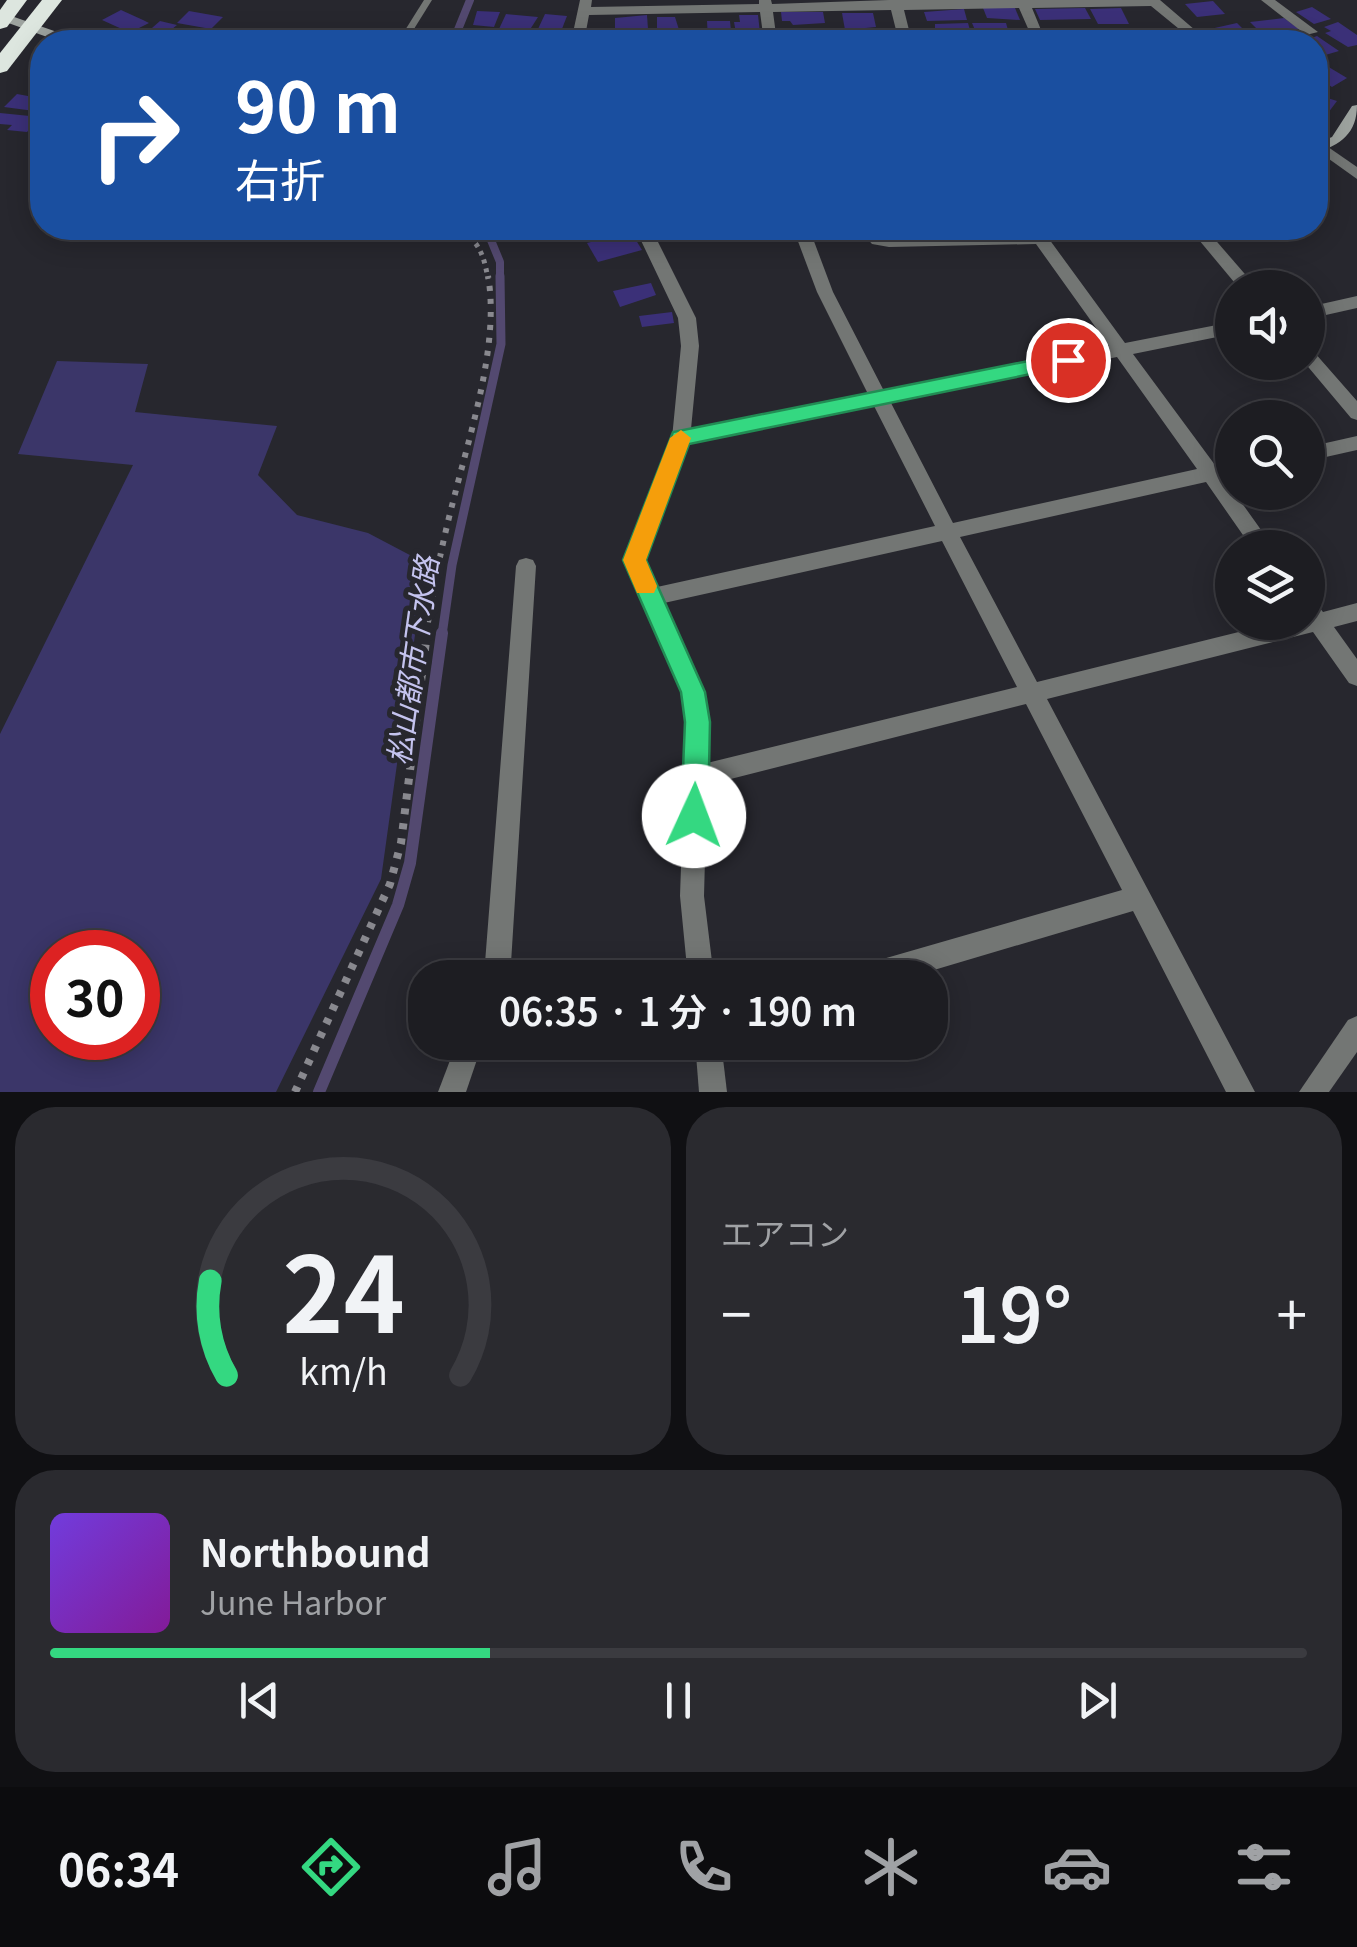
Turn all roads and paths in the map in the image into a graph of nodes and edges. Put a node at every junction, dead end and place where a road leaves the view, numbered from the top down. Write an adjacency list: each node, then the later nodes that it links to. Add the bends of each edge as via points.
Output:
1 (17, 0): 10 (highway)
2 (52, 0): 11 (highway)
3 (428, 0): 13 (lane)
4 (1267, 0): 19 (street)
5 (1153, 1): 6 (street); 18 (street)
6 (1022, 2): 7 (street); 17 (street)
7 (895, 3): 8 (street); 16 (street)
8 (766, 4): 9 (street); 15 (street)
9 (584, 5): 14 (street)
10 (1, 19): 11 (street)
11 (31, 27): 12 (street); 20 (highway)
12 (39, 30)
13 (409, 30)
14 (579, 30)
15 (769, 30)
16 (903, 30)
17 (1035, 30)
18 (1188, 30)
19 (1308, 30)
20 (0, 66)
21 (1357, 110): 22 (street)
22 (1328, 143)
23 (1328, 153): 24 (street)
24 (1353, 168)
25 (475, 240): 63 (path, via 484,253 491,336 436,572 401,843 390,884)
26 (649, 240): 40 (street, via 687,318)
27 (806, 240): 38 (street)
28 (878, 240): 29 (street)
29 (922, 240)
30 (1042, 240): 36 (street)
31 (1207, 240): 32 (street)
32 (1233, 270)
33 (1357, 302): 34 (street)
34 (1325, 309)
35 (1215, 331): 36 (street)
36 (1122, 350): 38 (street); 44 (street)
37 (1325, 376): 39 (street)
38 (880, 397): 40 (street); 46 (street)
39 (1357, 414)
40 (681, 438): 48 (street, via 634,560)
41 (1357, 443): 42 (street)
42 (1325, 450)
43 (1215, 473): 44 (street)
44 (1211, 474): 45 (street); 46 (street)
45 (1251, 530)
46 (947, 531): 48 (street); 54 (street)
47 (526, 566): 57 (street)
48 (650, 597): 55 (street, via 693,692)
49 (1357, 612): 50 (street)
50 (1325, 614)
51 (1325, 632): 53 (street)
52 (1224, 640): 54 (street)
53 (1357, 676)
54 (1033, 694): 55 (street); 56 (street)
55 (695, 777): 58 (street, via 692,896)
56 (1139, 897): 59 (street); 66 (street)
57 (498, 960)
58 (698, 960)
59 (924, 960)
60 (1357, 1029): 67 (street)
61 (464, 1060): 64 (street)
62 (710, 1060): 65 (street)
63 (295, 1092)
64 (454, 1092)
65 (713, 1092)
66 (1241, 1092)
67 (1314, 1092)

